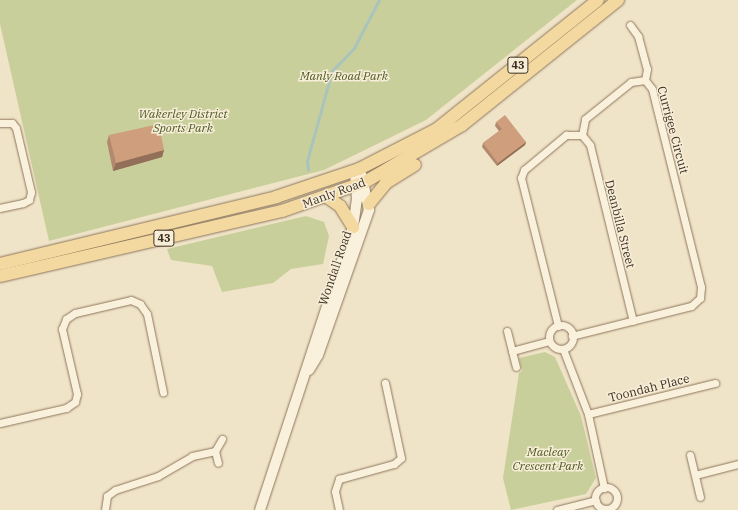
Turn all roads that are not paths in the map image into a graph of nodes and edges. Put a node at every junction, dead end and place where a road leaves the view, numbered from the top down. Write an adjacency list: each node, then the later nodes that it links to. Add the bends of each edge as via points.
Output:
1 (598, 0): 8 (main road, Manly Road / 43, via 437,129)
2 (618, 0): 6 (main road, Manly Road / 43)
3 (630, 25): 4 (street, via 638,36 647,69)
4 (645, 80): 7 (street, Currigee Circuit, via 631,82 585,119); 16 (street, Currigee Circuit, via 652,89 701,292 691,306)
5 (0, 123): 12 (street, via 12,122 16,128 31,192 29,200)
6 (462, 125): 9 (main road, Manly Road / 43); 11 (main road, via 450,142 386,183)
7 (582, 135): 16 (street, Deanbilla Street, via 590,145); 17 (street, via 566,135 524,170 521,178)
8 (357, 170): 9 (main road, Wondall Road); 14 (main road, Manly Road / 43, via 276,197)
9 (361, 184): 10 (main road, Manly Road / 43); 11 (main road, Wondall Road); 13 (main road, Wondall Road)
10 (327, 197): 13 (main road, via 340,206); 15 (main road, Manly Road / 43)
11 (369, 204): 24 (main road, Wondall Road, via 318,355)
12 (0, 208)
13 (353, 227): 24 (main road, Wondall Road, via 310,353)
14 (0, 264)
15 (0, 276)
16 (633, 321): 19 (street, Currigee Circuit)
17 (558, 326): 19 (street, via 568,328); 20 (street, via 550,332)
18 (507, 331): 22 (street)
19 (572, 336): 21 (street, via 570,344)
20 (549, 341): 21 (street, via 556,348); 22 (street)
21 (563, 349): 28 (street)
22 (512, 351): 23 (street)
23 (516, 367)
24 (307, 373): 41 (main road, Wondall Road)
25 (385, 383): 42 (street, via 401,458 394,464 339,479 335,491)
26 (715, 383): 28 (street, Toondah Place)
27 (163, 392): 29 (street, via 147,314 140,304 131,300 75,313 66,319 62,329 77,394 75,402 66,408)
28 (588, 414): 36 (street)
29 (0, 423)
30 (222, 439): 31 (street)
31 (215, 451): 33 (street); 40 (street, via 192,456 158,476 115,490 107,496)
32 (690, 455): 35 (street)
33 (218, 463)
34 (738, 464): 35 (street)
35 (695, 475): 37 (street)
36 (604, 488): 38 (street, via 597,492); 39 (street, via 612,489 617,495 616,503)
37 (700, 497)
38 (596, 500): 39 (street, via 601,507); 43 (street)
39 (610, 509)
40 (105, 510)
41 (260, 510)
42 (339, 510)
43 (558, 510)

